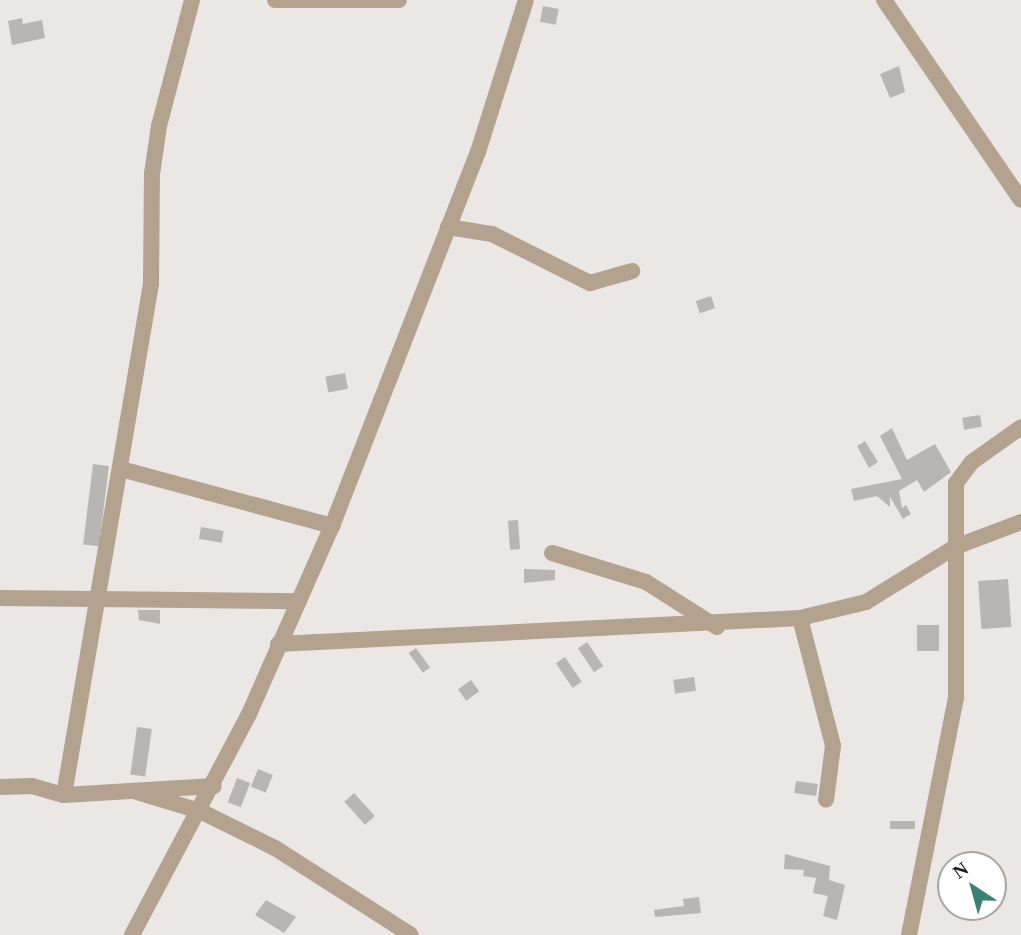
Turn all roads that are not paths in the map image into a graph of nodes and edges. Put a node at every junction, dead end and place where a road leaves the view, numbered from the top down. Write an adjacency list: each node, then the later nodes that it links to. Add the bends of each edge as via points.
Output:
1 (192, 0): 10 (street, via 159,126 152,174 151,284)
2 (275, 0): 3 (street)
3 (400, 0)
4 (526, 0): 7 (street)
5 (884, 0): 6 (street)
6 (1021, 200)
7 (448, 227): 8 (street, via 502,237 590,283); 12 (street)
8 (632, 271)
9 (1021, 427): 13 (street, via 972,462 956,483)
10 (121, 468): 12 (street); 16 (street)
11 (1021, 522): 13 (street)
12 (332, 526): 17 (street)
13 (955, 547): 18 (street, via 866,602); 29 (street, via 956,697)
14 (552, 553): 19 (street, via 646,582)
15 (0, 598): 16 (street)
16 (97, 598): 17 (street); 24 (street)
17 (299, 601): 20 (street)
18 (800, 618): 19 (street); 25 (street, via 833,747)
19 (717, 627): 20 (street, via 604,625)
20 (278, 644): 21 (street)
21 (214, 786): 23 (street); 26 (street)
22 (0, 787): 24 (street, via 32,786)
23 (134, 792): 24 (street); 26 (street)
24 (64, 795)
25 (826, 800)
26 (200, 811): 27 (street); 28 (street, via 275,848)
27 (132, 935)
28 (411, 935)
29 (909, 935)

